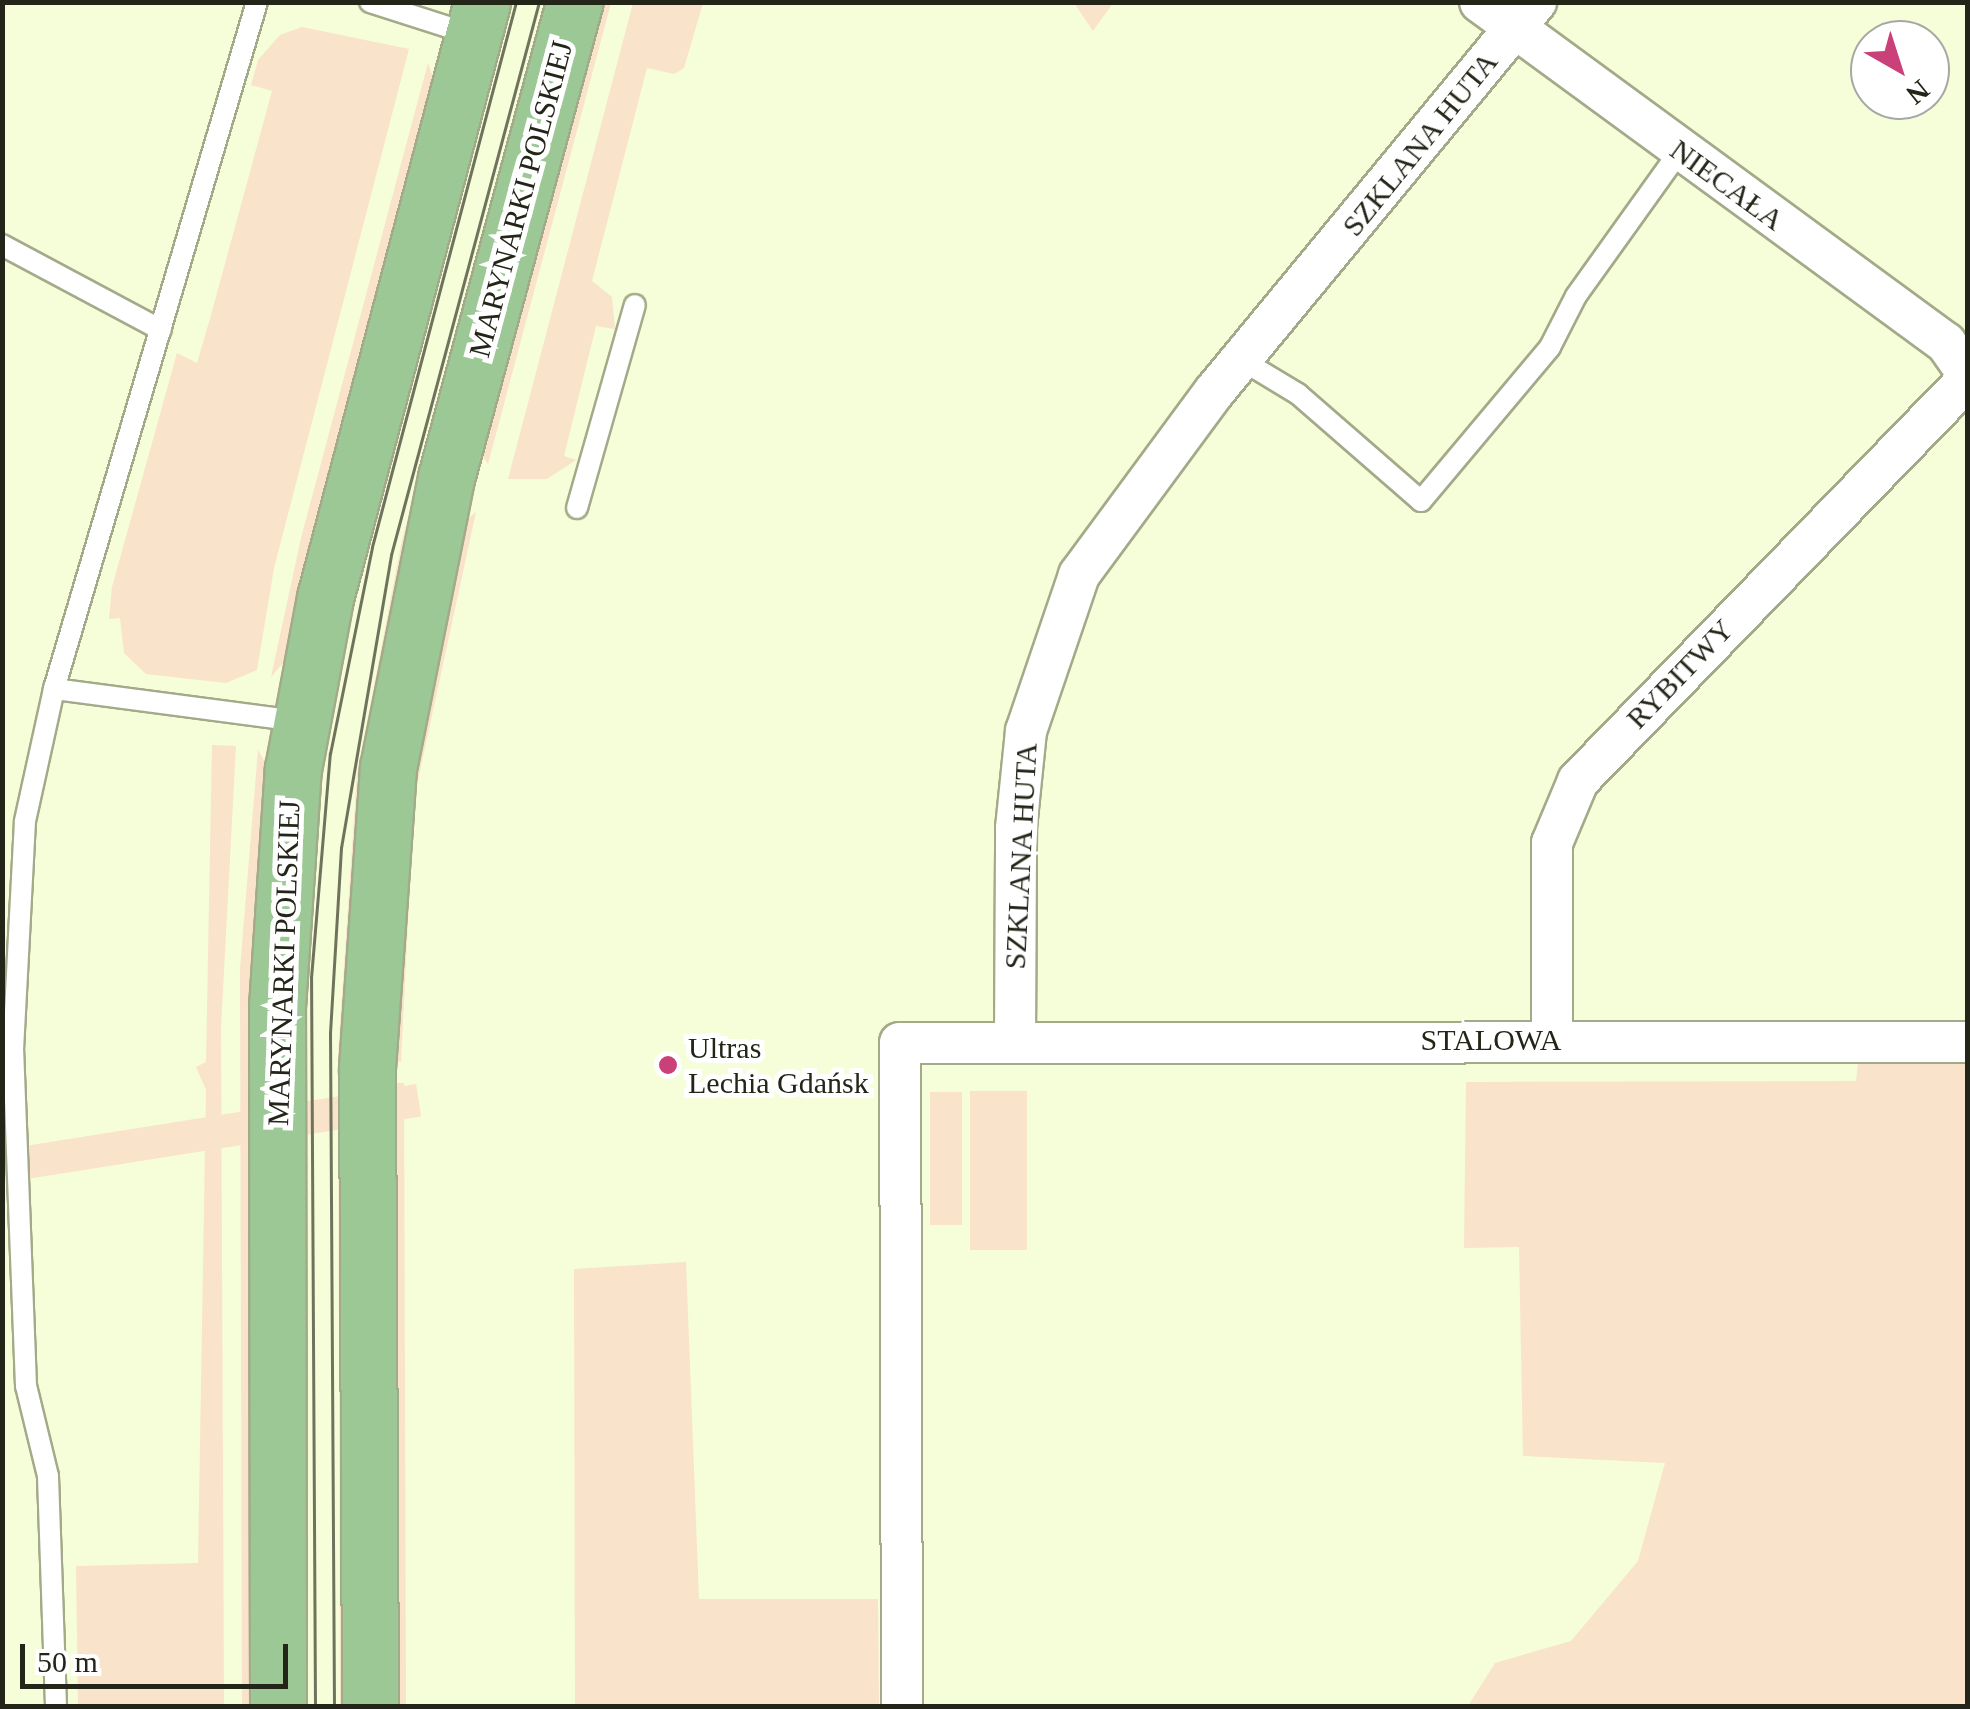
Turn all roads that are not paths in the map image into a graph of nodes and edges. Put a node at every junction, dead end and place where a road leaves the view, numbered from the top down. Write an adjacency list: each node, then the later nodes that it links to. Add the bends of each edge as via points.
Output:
1 (257, 2): 10 (lane)
2 (370, 2): 6 (lane)
3 (574, 2): 22 (main road, MARYNARKI POLSKIEJ, via 446,478 388,768 367,1068)
4 (1480, 2): 5 (street, NIECAŁA)
5 (1526, 15): 7 (street, NIECAŁA); 11 (street, SZKLANA HUTA)
6 (477, 19): 15 (main road, MARYNARKI POLSKIEJ, via 378,384)
7 (1680, 150): 11 (lane, via 1576,296 1550,347 1422,500 1298,394); 12 (street, NIECAŁA, via 1946,344)
8 (2, 245): 10 (lane)
9 (635, 305): 13 (lane)
10 (162, 330): 14 (lane)
11 (1240, 359): 18 (street, SZKLANA HUTA, via 1101,540 1046,662 1026,731 1016,828)
12 (1968, 376): 17 (street, RYBITWY, via 1578,781 1552,843)
13 (577, 508)
14 (54, 689): 15 (lane); 16 (lane, via 25,821)
15 (300, 721): 21 (main road, MARYNARKI POLSKIEJ, via 284,842 277,1007)
16 (10, 1017): 20 (lane, via 26,1386 48,1476)
17 (1552, 1040): 18 (street, STALOWA); 19 (street, STALOWA)
18 (1015, 1041): 23 (street, via 900,1043)
19 (1968, 1042)
20 (56, 1706)
21 (278, 1706)
22 (370, 1706)
23 (902, 1706)

